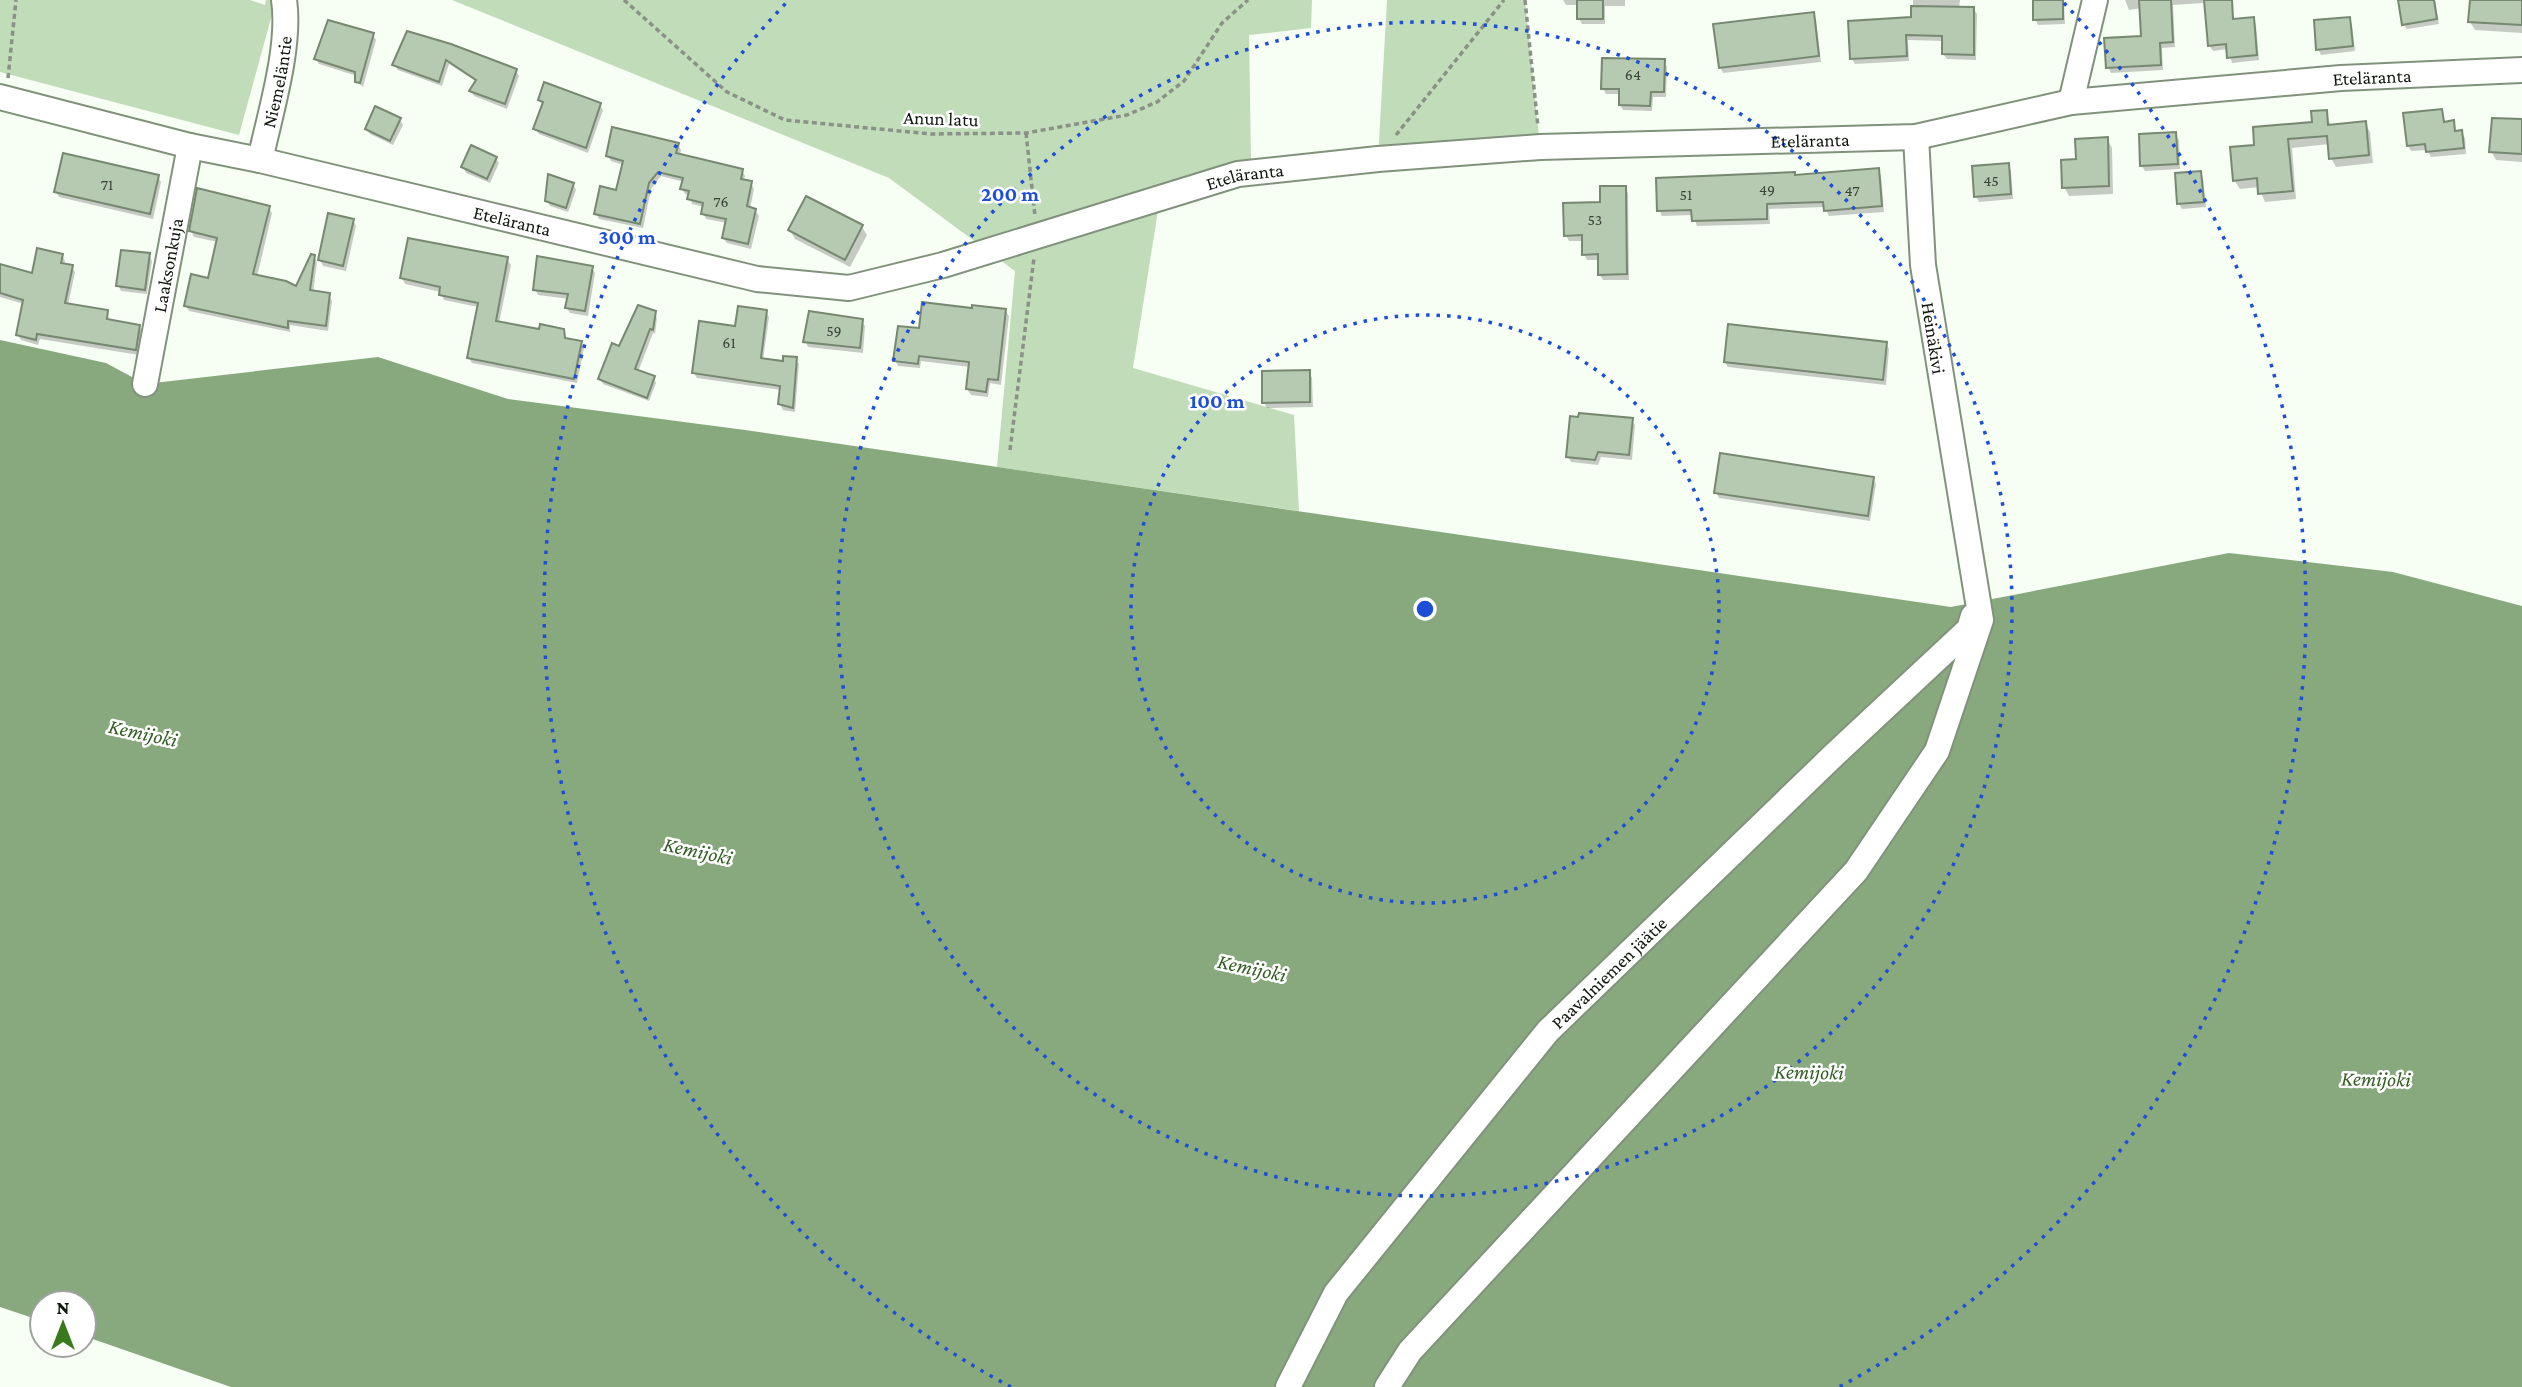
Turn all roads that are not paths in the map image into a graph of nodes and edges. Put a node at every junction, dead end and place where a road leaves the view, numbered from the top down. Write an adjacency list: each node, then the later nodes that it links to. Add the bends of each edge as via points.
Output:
1 (284, 0): 8 (street, Niemeläntie, via 280,73)
2 (2095, 0): 5 (street)
3 (2522, 70): 5 (street, Eteläranta, via 2342,78)
4 (3, 98): 7 (street, Eteläranta)
5 (2071, 102): 6 (street, Eteläranta)
6 (1916, 137): 8 (street, Eteläranta, via 1539,147 1238,174 943,265 849,288 757,279); 10 (street, Heinäkivi, via 1923,265)
7 (190, 146): 8 (street, Eteläranta); 9 (street, Laaksonkuja)
8 (260, 160)
9 (145, 384)
10 (1966, 537): 11 (street, Paavalniemen jäätie)
11 (1976, 602): 12 (street, Paavalniemen jäätie, via 1969,629 1548,1031 1336,1293); 13 (street, Paavalniemen jäätie, via 1981,620 1937,751 1856,870 1410,1351)
12 (1288, 1387)
13 (1387, 1387)

